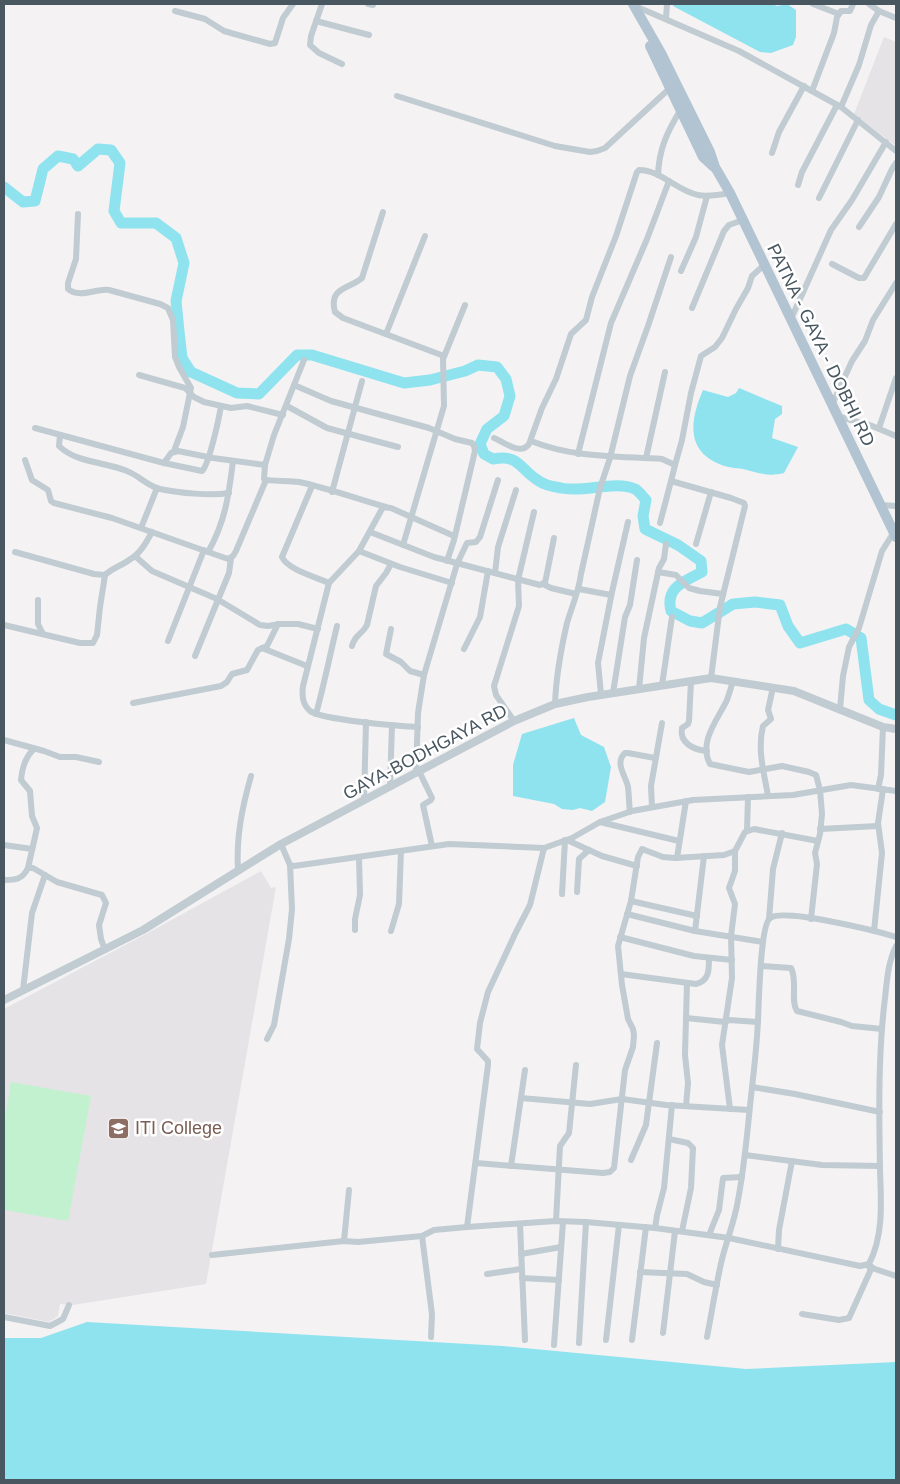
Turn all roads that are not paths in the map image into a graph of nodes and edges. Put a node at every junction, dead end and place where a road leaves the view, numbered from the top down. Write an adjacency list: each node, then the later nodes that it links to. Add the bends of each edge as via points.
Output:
1 (293, 4): 9 (street, via 283,18 275,43 270,44 230,33 205,19)
2 (322, 4): 14 (street)
3 (624, 4): 18 (main road, PATNA - GAYA - DOBHI RD, via 643,31)
4 (667, 4): 12 (street)
5 (813, 4): 11 (street)
6 (853, 4): 11 (street, via 850,11)
7 (870, 4): 10 (street)
8 (634, 5): 12 (street); 28 (main road, PATNA - GAYA - DOBHI RD, via 682,95)
9 (176, 11)
10 (879, 11): 13 (street); 21 (street, via 871,25 859,65)
11 (838, 14): 19 (street)
12 (666, 18): 17 (street, via 739,51)
13 (896, 18)
14 (316, 21): 15 (street); 16 (street, via 310,45)
15 (369, 35)
16 (342, 64)
17 (804, 86): 19 (street); 26 (street, via 779,132)
18 (670, 88): 20 (street, via 611,143 590,152 555,146); 22 (main road, PATNA - GAYA - DOBHI RD)
19 (812, 91): 21 (street)
20 (397, 96)
21 (839, 106): 23 (street); 31 (street)
22 (681, 109): 28 (main road, PATNA - GAYA - DOBHI RD, via 703,157); 29 (street, via 662,147)
23 (858, 120): 24 (street); 34 (street)
24 (886, 142): 25 (street); 48 (street, via 830,230)
25 (896, 151)
26 (772, 153)
27 (896, 163): 39 (street, via 879,198)
28 (715, 167): 32 (main road, PATNA - GAYA - DOBHI RD)
29 (658, 175): 30 (street); 71 (street, via 643,170 637,172 586,320 570,334)
30 (669, 181): 33 (street, via 696,195); 74 (street, via 610,323)
31 (798, 185)
32 (730, 193): 33 (street); 37 (main road, PATNA - GAYA - DOBHI RD)
33 (707, 196): 44 (street, via 696,237)
34 (819, 198)
35 (383, 212): 49 (street, via 362,278 341,289 334,304 335,312 343,318)
36 (78, 214): 57 (street, via 77,255 68,289 81,294 109,290 165,305 173,320 175,357 190,385)
37 (743, 220): 43 (main road, PATNA - GAYA - DOBHI RD); 47 (street, via 724,231)
38 (896, 224): 42 (street, via 864,278)
39 (859, 227)
40 (425, 236): 49 (street)
41 (671, 257): 76 (street, via 633,365)
42 (832, 264)
43 (764, 265): 48 (main road, PATNA - GAYA - DOBHI RD); 82 (street, via 752,276 722,338 701,356)
44 (681, 271)
45 (896, 283): 58 (street, via 873,320 866,342 852,361)
46 (465, 305): 50 (street)
47 (692, 308)
48 (791, 320): 58 (main road, PATNA - GAYA - DOBHI RD)
49 (386, 334): 50 (street)
50 (444, 356): 66 (street, via 444,406)
51 (304, 360): 56 (street)
52 (664, 372): 77 (street)
53 (139, 375): 57 (street, via 186,388)
54 (896, 378): 65 (street)
55 (362, 381): 61 (street)
56 (294, 385): 60 (street); 61 (street)
57 (190, 392): 59 (street, via 198,400); 73 (street)
58 (832, 405): 63 (main road, PATNA - GAYA - DOBHI RD)
59 (221, 406): 62 (street, via 247,406); 75 (street)
60 (286, 406): 62 (street); 67 (street, via 327,428)
61 (355, 409): 66 (street); 67 (street)
62 (283, 414): 81 (street)
63 (837, 416): 65 (street); 92 (main road, PATNA - GAYA - DOBHI RD)
64 (35, 428): 68 (street)
65 (879, 428): 69 (street)
66 (437, 430): 96 (street); 103 (street, via 472,444 476,449)
67 (347, 434): 72 (street); 89 (street)
68 (60, 435): 80 (street); 87 (street, via 60,446 65,450 126,470)
69 (896, 436)
70 (494, 438): 71 (street, via 523,450)
71 (531, 441): 74 (street)
72 (398, 448)
73 (174, 451): 75 (street); 80 (street)
74 (578, 454): 76 (street)
75 (208, 457): 79 (street); 80 (street, via 202,471)
76 (610, 458): 77 (street); 125 (street, via 600,488)
77 (646, 458): 82 (street, via 662,459)
78 (25, 460): 99 (street, via 32,480 48,490 54,503)
79 (233, 461): 81 (street); 91 (street)
80 (164, 463)
81 (265, 465): 83 (street)
82 (675, 466): 85 (street)
83 (266, 480): 86 (street); 112 (street)
84 (498, 480): 116 (street, via 480,537 476,542 467,543)
85 (671, 481): 90 (street); 98 (street)
86 (312, 486): 89 (street); 121 (street, via 282,557 294,568)
87 (157, 488): 91 (street); 99 (street)
88 (516, 490): 117 (street)
89 (332, 492): 93 (street)
90 (711, 492): 106 (street); 126 (street, via 741,501 745,506)
91 (229, 493): 108 (street, via 222,522)
92 (881, 504): 94 (street); 102 (main road, PATNA - GAYA - DOBHI RD)
93 (386, 506): 96 (street); 101 (street, via 380,510)
94 (896, 506)
95 (534, 512): 120 (street)
96 (412, 518): 103 (street); 107 (street)
97 (628, 522): 127 (street)
98 (660, 524)
99 (141, 528): 100 (street)
100 (152, 532): 108 (street); 111 (street)
101 (370, 532): 107 (street); 110 (street)
102 (895, 534): 154 (street, via 882,551 849,648)
103 (454, 536): 114 (street)
104 (554, 538): 123 (street)
105 (666, 544): 118 (street)
106 (696, 544)
107 (403, 545): 114 (street)
108 (206, 551): 112 (street); 124 (street)
109 (15, 552): 119 (street)
110 (359, 552): 115 (street); 121 (street)
111 (135, 556): 119 (street); 124 (street, via 152,571)
112 (231, 558): 128 (street, via 229,573)
113 (637, 560): 150 (street)
114 (447, 561): 116 (street)
115 (390, 564): 122 (street); 138 (street, via 377,584 366,626 354,638)
116 (457, 564): 117 (street); 122 (street)
117 (491, 572): 120 (street); 140 (street, via 480,617)
118 (658, 572): 126 (street, via 676,575 683,583 700,591); 149 (street)
119 (105, 575): 136 (street, via 97,635 93,643)
120 (518, 580): 123 (street); 156 (street, via 519,606 494,686 496,695)
121 (329, 583): 134 (street)
122 (452, 583): 143 (street)
123 (543, 584): 125 (street)
124 (190, 586): 128 (street); 137 (street)
125 (578, 592): 127 (street); 153 (street, via 563,643)
126 (723, 594): 144 (street)
127 (611, 595): 151 (street, via 598,663)
128 (217, 599): 131 (street, via 260,625); 141 (street)
129 (38, 600): 136 (street, via 38,624)
130 (672, 617): 147 (street)
131 (278, 624): 134 (street); 139 (street, via 267,646)
132 (4, 625): 136 (street)
133 (337, 626): 155 (street)
134 (318, 629): 142 (street)
135 (390, 629): 143 (street, via 386,654 410,671)
136 (43, 634)
137 (168, 641)
138 (352, 646)
139 (262, 648): 142 (street); 152 (street, via 247,670 232,674 221,686)
140 (464, 649)
141 (196, 656)
142 (307, 666): 155 (street, via 302,697 307,708)
143 (424, 675): 160 (street)
144 (711, 678): 145 (street, GAYA-BODHGAYA RD); 146 (street, GAYA-BODHGAYA RD)
145 (691, 681): 147 (street, GAYA-BODHGAYA RD); 165 (street, via 689,721 681,734 692,748)
146 (733, 681): 148 (street, GAYA-BODHGAYA RD); 165 (street, via 727,701 710,731)
147 (662, 685): 149 (street, GAYA-BODHGAYA RD)
148 (773, 687): 154 (street, GAYA-BODHGAYA RD, via 802,693); 168 (street, via 768,710 771,719 762,729)
149 (639, 689): 150 (street, GAYA-BODHGAYA RD)
150 (613, 693): 151 (street, GAYA-BODHGAYA RD)
151 (601, 694): 153 (street, GAYA-BODHGAYA RD)
152 (133, 703)
153 (555, 704): 156 (street, GAYA-BODHGAYA RD)
154 (840, 709): 161 (street, GAYA-BODHGAYA RD)
155 (316, 714): 157 (street)
156 (514, 721): 169 (street, GAYA-BODHGAYA RD)
157 (366, 722): 159 (street); 177 (street)
158 (662, 723): 166 (street)
159 (392, 725): 160 (street); 171 (street)
160 (418, 727): 169 (street)
161 (883, 727): 162 (street, GAYA-BODHGAYA RD); 172 (street)
162 (896, 729)
163 (4, 740): 164 (street)
164 (34, 748): 167 (street, via 60,758 76,757); 193 (street, via 24,765 21,780 32,795 32,816 37,828)
165 (707, 751): 168 (street, via 710,764 745,772)
166 (655, 758): 179 (street); 180 (street, via 628,753 621,757 620,767 628,789)
167 (99, 762)
168 (762, 770): 173 (street, via 779,766 813,772); 175 (street)
169 (418, 772): 171 (street, GAYA-BODHGAYA RD); 191 (street, via 432,798 423,805)
170 (251, 776): 203 (street, via 239,823)
171 (390, 787): 177 (street, GAYA-BODHGAYA RD)
172 (881, 789): 173 (street, via 851,785); 174 (street); 182 (street)
173 (820, 790): 175 (street); 183 (street)
174 (896, 791)
175 (768, 796): 176 (street)
176 (748, 797): 178 (street); 184 (street)
177 (364, 801): 189 (street, GAYA-BODHGAYA RD)
178 (686, 801): 179 (street); 187 (street)
179 (652, 807): 180 (street)
180 (630, 812): 181 (street)
181 (600, 822): 186 (street); 187 (street)
182 (878, 826): 183 (street); 216 (street, via 882,853)
183 (820, 829): 188 (street)
184 (748, 830): 185 (street); 196 (street)
185 (782, 833): 188 (street); 211 (street, via 773,870)
186 (566, 840): 192 (street); 194 (street); 207 (street)
187 (679, 840): 199 (street)
188 (818, 841): 212 (street)
189 (281, 844): 200 (street); 203 (street, GAYA-BODHGAYA RD)
190 (4, 845): 193 (street)
191 (432, 846): 192 (street, via 460,843); 195 (street)
192 (544, 848): 252 (street, via 534,895 493,981 480,1023 477,1049 488,1061 488,1066)
193 (32, 849): 202 (street)
194 (589, 850): 201 (street); 206 (street, via 579,859)
195 (401, 851): 198 (street); 214 (street, via 399,904)
196 (735, 851): 197 (street); 217 (street, via 735,871 729,888 735,904)
197 (704, 856): 199 (street); 210 (street)
198 (359, 857): 200 (street); 213 (street, via 360,895)
199 (677, 858): 201 (street, via 642,849)
200 (290, 865): 234 (street, via 292,909 289,939 274,1025)
201 (636, 866): 208 (street)
202 (28, 868): 204 (street); 205 (street, via 23,877)
203 (238, 870): 222 (street, GAYA-BODHGAYA RD)
204 (45, 875): 222 (street, via 57,882 102,895 106,903 99,930); 228 (street, via 32,913)
205 (4, 880)
206 (577, 892)
207 (562, 894)
208 (631, 901): 209 (street); 210 (street)
209 (627, 914): 215 (street); 218 (street)
210 (697, 916): 215 (street)
211 (769, 919): 212 (street, via 782,916); 220 (street)
212 (810, 919): 216 (street)
213 (355, 930)
214 (390, 931)
215 (695, 931): 217 (street)
216 (874, 931): 219 (street)
217 (731, 936): 220 (street); 224 (street)
218 (620, 937): 223 (street); 226 (street)
219 (896, 937)
220 (763, 942): 225 (street)
221 (896, 946): 233 (street, via 889,969)
222 (105, 950): 228 (street, GAYA-BODHGAYA RD)
223 (709, 959): 224 (street); 227 (street, via 705,980)
224 (732, 960): 231 (street)
225 (761, 966): 232 (street); 233 (street, via 791,968 797,1010 852,1026)
226 (621, 974): 227 (street); 240 (street, via 634,1035)
227 (687, 983): 230 (street)
228 (24, 990): 229 (street, GAYA-BODHGAYA RD)
229 (4, 1000)
230 (686, 1018): 231 (street); 244 (street)
231 (725, 1022): 232 (street); 245 (street, via 722,1056)
232 (758, 1022): 238 (street)
233 (882, 1029): 247 (street)
234 (267, 1039)
235 (657, 1043): 242 (street)
236 (576, 1065): 241 (street)
237 (525, 1070): 239 (street)
238 (752, 1087): 246 (street); 247 (street)
239 (521, 1098): 241 (street); 253 (street)
240 (622, 1099): 241 (street, via 597,1104); 242 (street); 255 (street, via 612,1171)
241 (572, 1103): 255 (street, via 570,1133 560,1146)
242 (648, 1103): 243 (street); 250 (street, via 646,1125)
243 (672, 1105): 244 (street); 248 (street)
244 (686, 1106): 245 (street)
245 (730, 1109): 246 (street)
246 (750, 1110): 249 (street)
247 (880, 1112): 254 (street)
248 (669, 1139): 264 (street, via 664,1188); 265 (street, via 688,1143 693,1148 691,1188)
249 (745, 1155): 251 (street); 256 (street)
250 (631, 1160)
251 (792, 1161): 254 (street); 271 (street)
252 (476, 1163): 253 (street); 262 (street)
253 (512, 1166): 255 (street)
254 (880, 1166): 274 (street, via 881,1214)
255 (559, 1171): 258 (street)
256 (742, 1177): 266 (street, via 723,1178 721,1203); 268 (street)
257 (349, 1190): 269 (street)
258 (560, 1221): 259 (street); 260 (street); 270 (street)
259 (586, 1222): 261 (street); 292 (street)
260 (520, 1224): 262 (street); 272 (street)
261 (619, 1225): 263 (street); 290 (street)
262 (467, 1226): 267 (street, via 434,1230)
263 (646, 1227): 264 (street); 276 (street)
264 (655, 1228): 265 (street)
265 (678, 1231): 266 (street); 278 (street)
266 (708, 1235): 268 (street)
267 (422, 1236): 269 (street); 287 (street, via 432,1314)
268 (728, 1238): 271 (street); 282 (street)
269 (344, 1241): 273 (street)
270 (561, 1247): 272 (street); 281 (street)
271 (778, 1249): 274 (street)
272 (520, 1254): 275 (street)
273 (212, 1255)
274 (869, 1266): 279 (street); 284 (street, via 850,1318 840,1320)
275 (521, 1269): 277 (street); 280 (street)
276 (640, 1272): 278 (street); 291 (street)
277 (487, 1274)
278 (670, 1274): 282 (street, via 691,1275); 286 (street)
279 (896, 1276)
280 (522, 1278): 281 (street); 289 (street)
281 (559, 1280): 293 (street)
282 (717, 1285): 288 (street)
283 (68, 1305): 285 (street, via 63,1319 50,1326)
284 (802, 1314)
285 (4, 1317)
286 (663, 1334)
287 (431, 1337)
288 (707, 1337)
289 (524, 1340)
290 (606, 1340)
291 (632, 1340)
292 (579, 1343)
293 (554, 1345)

